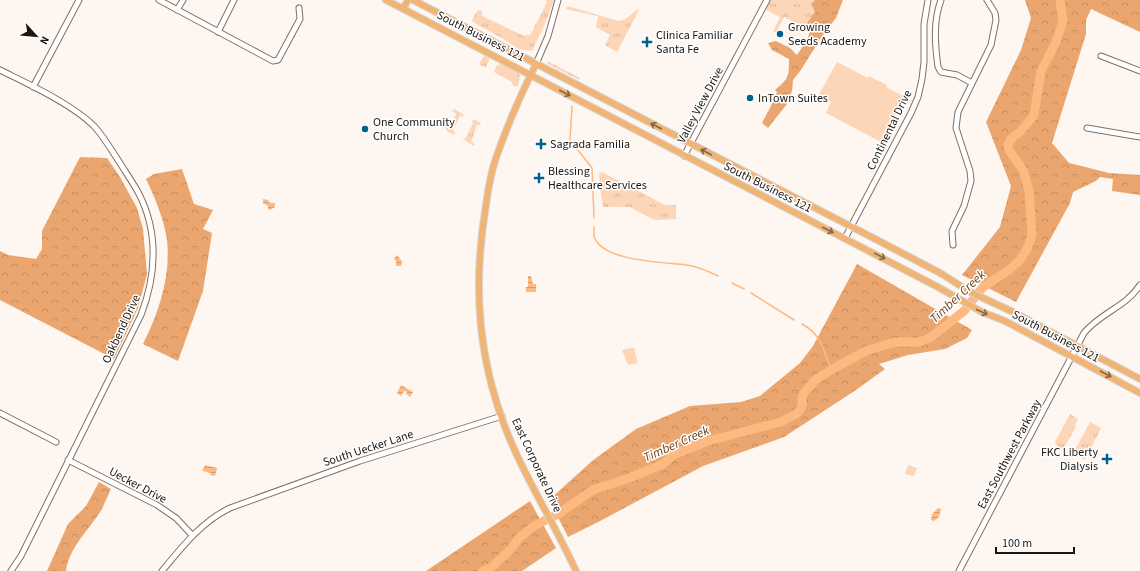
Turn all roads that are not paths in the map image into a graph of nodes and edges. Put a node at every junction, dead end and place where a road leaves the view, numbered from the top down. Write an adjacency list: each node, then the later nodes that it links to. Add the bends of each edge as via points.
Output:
1 (79, 0): 23 (street)
2 (158, 0): 15 (street)
3 (183, 0): 15 (street)
4 (234, 0): 16 (street)
5 (386, 0): 14 (main road, South Business 121)
6 (408, 0): 14 (main road)
7 (413, 0): 18 (main road, South Business 121)
8 (558, 0): 18 (street, via 548,36)
9 (767, 0): 26 (street, Valley View Drive)
10 (928, 0): 28 (street, Continental Drive, via 924,24 924,68 918,97)
11 (941, 0): 22 (street, via 935,27 938,67 941,72 957,75)
12 (987, 0): 22 (street, via 996,20 991,45)
13 (299, 8): 16 (street, via 300,19 278,60 272,61)
14 (403, 9): 21 (main road, South Business 121)
15 (177, 10): 16 (street)
16 (218, 32)
17 (1100, 56): 20 (street)
18 (536, 64): 21 (main road, East Corporate Drive); 26 (main road, South Business 121, one-way to 18)
19 (0, 70): 23 (street, Oakbend Drive)
20 (1140, 71)
21 (530, 74): 27 (main road, South Business 121, one-way to 27); 37 (main road, East Corporate Drive, via 509,121 496,159 487,195 480,245 480,326 484,352)
22 (972, 83): 30 (street, via 958,112 956,128 971,181 964,206 952,231)
23 (33, 87): 39 (street, Oakbend Drive, via 75,112 93,126 107,143 139,195 151,229 153,246 154,258 147,300)
24 (1087, 128): 25 (street)
25 (1140, 138)
26 (691, 144): 27 (street, Valley View Drive); 28 (main road, South Business 121, one-way to 26)
27 (684, 156): 29 (main road, South Business 121, one-way to 29)
28 (851, 227): 29 (street, Continental Drive); 32 (main road, South Business 121, via 942,274 970,292)
29 (845, 238): 33 (main road, South Business 121, one-way to 33, via 960,301 1005,321)
30 (953, 245)
31 (1140, 285): 32 (street, East Southwest Parkway, via 1126,301 1091,324)
32 (1077, 346): 33 (street, East Southwest Parkway); 34 (main road, South Business 121)
33 (1072, 357): 35 (main road, South Business 121, one-way to 35); 44 (street, East Southwest Parkway)
34 (1140, 379)
35 (1140, 393)
36 (0, 413): 38 (street)
37 (502, 416): 40 (street, South Uecker Lane, via 360,461 242,503 222,512); 43 (main road, East Corporate Drive, via 511,442)
38 (56, 442)
39 (68, 460): 40 (street, Uecker Drive, via 157,505 176,518); 41 (street, Oakbend Drive, via 21,556)
40 (192, 535): 42 (street, South Uecker Lane)
41 (11, 571)
42 (162, 571)
43 (576, 571)
44 (960, 571)

